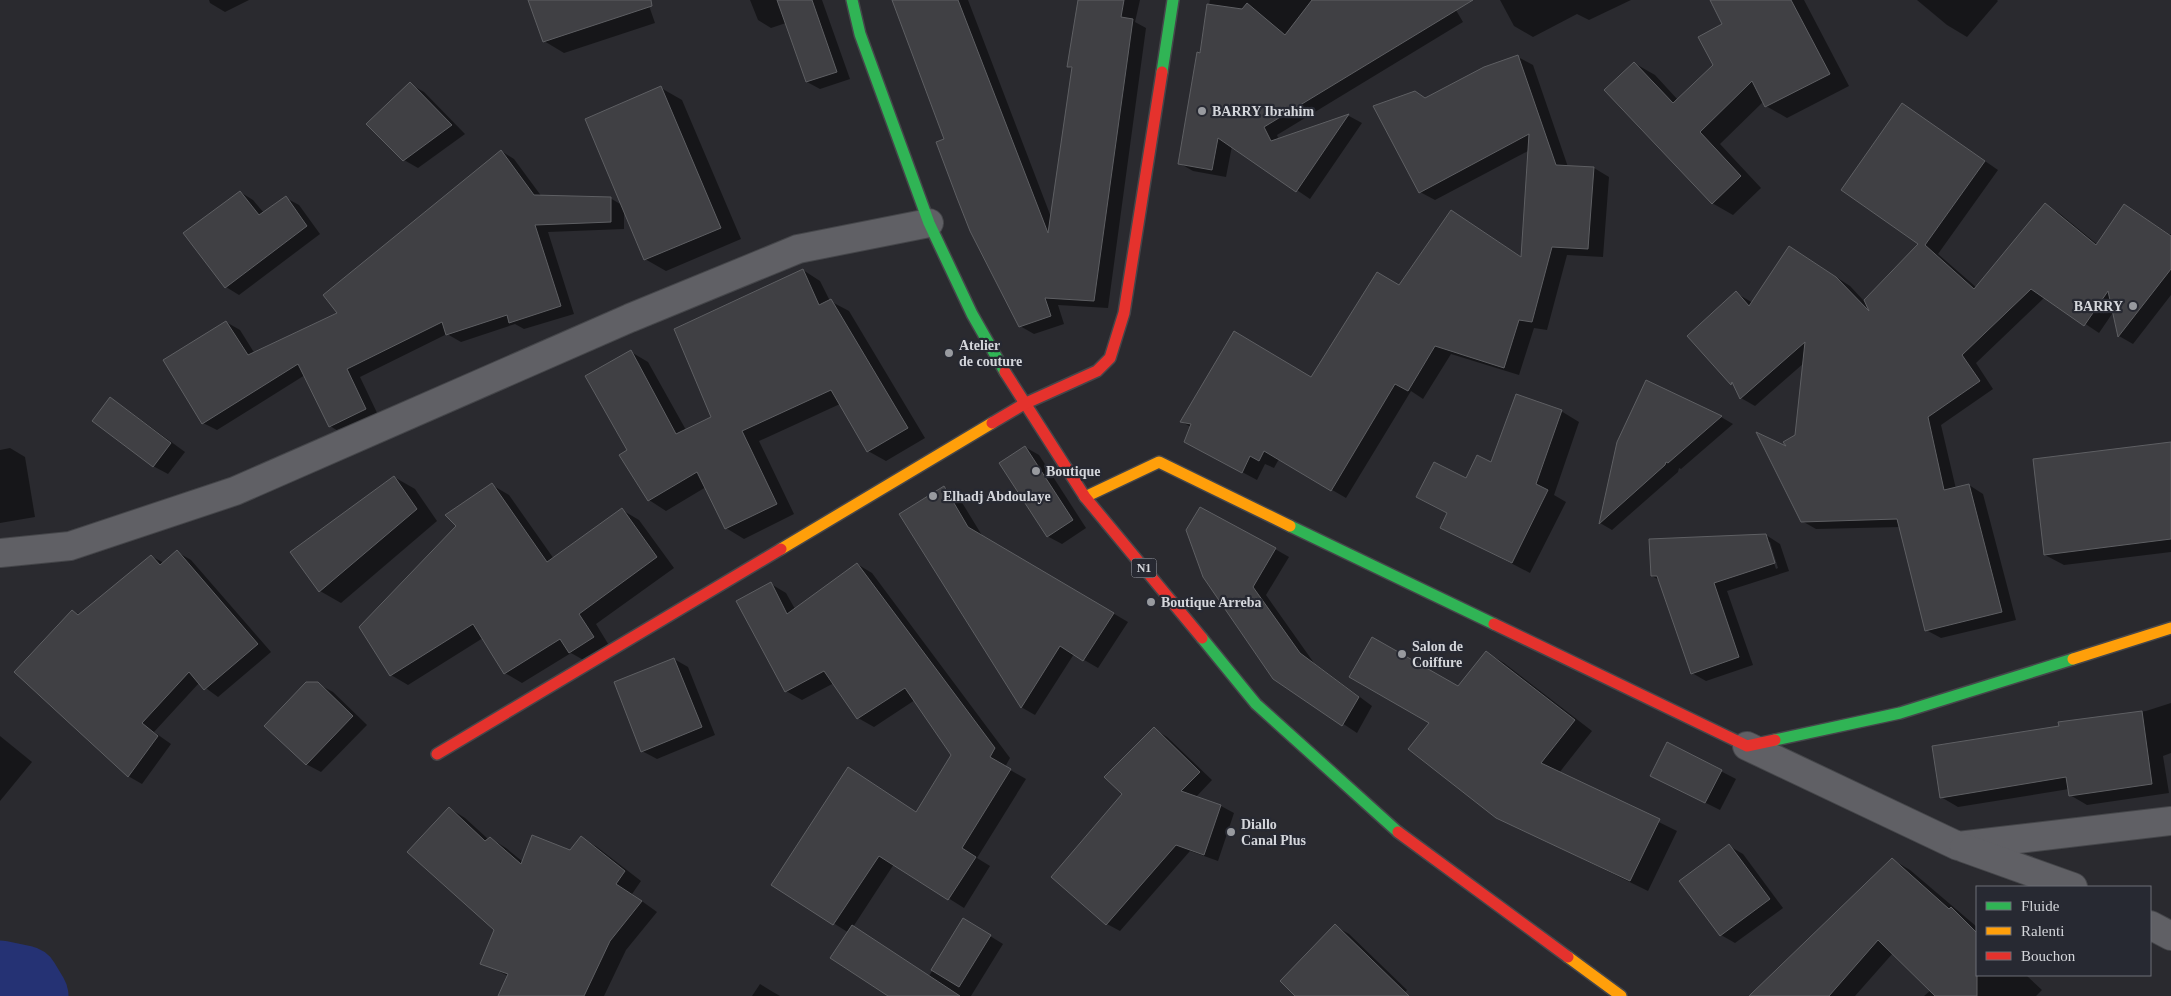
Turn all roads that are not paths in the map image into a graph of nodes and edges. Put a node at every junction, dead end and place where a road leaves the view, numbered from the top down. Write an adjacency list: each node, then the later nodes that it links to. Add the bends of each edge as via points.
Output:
1 (852, 0): 3 (main road, N1, via 860,34)
2 (1173, 0): 4 (main road, via 1124,313 1110,358 1097,371)
3 (929, 222): 4 (main road, N1, via 972,314); 6 (street, via 798,249 630,318 234,491 70,546)
4 (1024, 404): 5 (main road, N1); 9 (main road)
5 (1085, 497): 8 (main road, via 1159,462); 15 (main road, N1, via 1256,704 1390,826)
6 (0, 553)
7 (2171, 628): 8 (main road, via 1900,712)
8 (1747, 746): 11 (street)
9 (437, 754)
10 (2171, 821): 11 (street)
11 (1958, 846): 12 (street)
12 (2070, 886)
13 (2151, 926): 14 (street)
14 (2171, 936)
15 (1621, 996)

